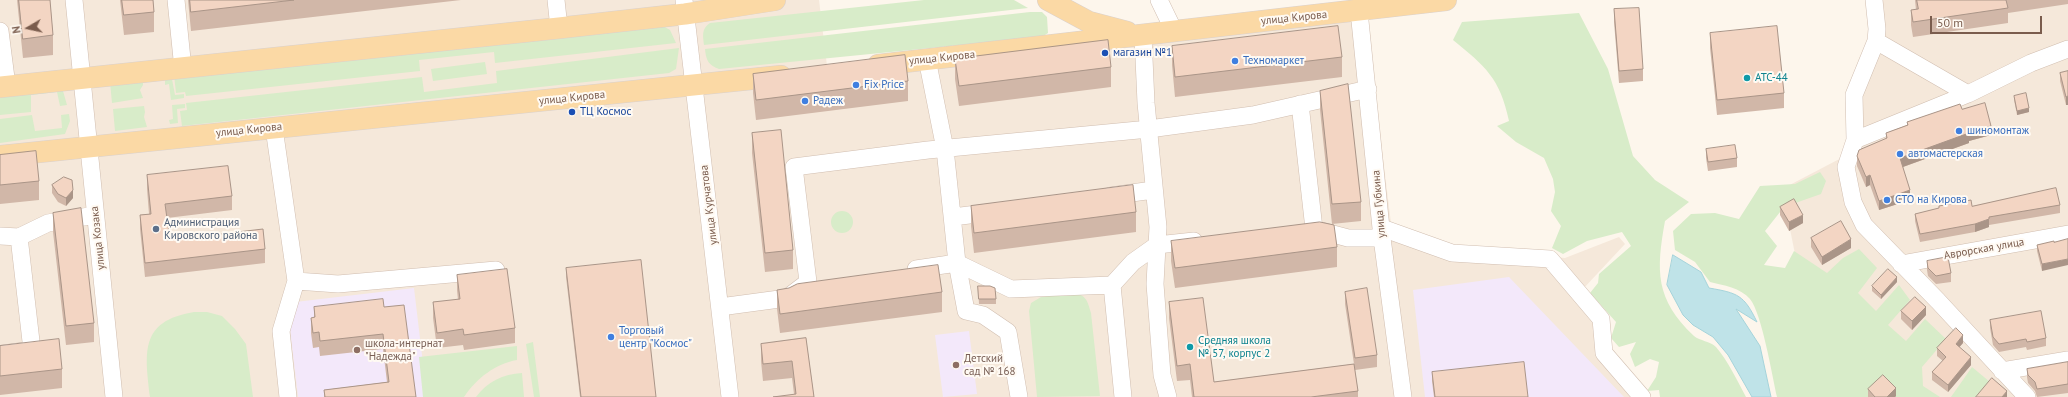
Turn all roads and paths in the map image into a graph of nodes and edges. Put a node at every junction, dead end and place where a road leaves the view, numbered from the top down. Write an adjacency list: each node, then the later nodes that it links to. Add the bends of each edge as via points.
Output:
1 (74, 0): 21 (street, улица Козака)
2 (176, 0): 19 (street)
3 (556, 0): 11 (street)
4 (776, 0): 9 (main road)
5 (1048, 0): 14 (main road, улица Кирова, via 1089,22)
6 (1159, 0): 13 (street)
7 (1446, 0): 10 (main road, улица Кирова)
8 (1874, 0): 15 (street)
9 (684, 7): 11 (main road); 22 (street, улица Курчатова)
10 (1359, 11): 13 (main road, улица Кирова); 24 (street, улица Губкина)
11 (559, 28): 19 (main road)
12 (0, 30): 23 (street)
13 (1174, 31): 14 (main road, улица Кирова)
14 (1143, 36): 17 (main road, улица Кирова); 28 (street)
15 (1876, 41): 25 (street); 29 (street, via 1854,95)
16 (2068, 49): 25 (street, via 2031,63)
17 (927, 59): 18 (main road, улица Кирова); 31 (street)
18 (857, 67)
19 (183, 68): 21 (main road)
20 (803, 74): 22 (main road, улица Кирова)
21 (82, 79): 23 (main road); 30 (street, улица Козака)
22 (695, 86): 27 (main road, улица Кирова); 52 (street, улица Курчатова)
23 (4, 87)
24 (1368, 89): 26 (street); 40 (street, улица Губкина)
25 (1968, 94): 29 (street)
26 (1300, 104): 28 (street, via 1253,115); 39 (street)
27 (274, 128): 30 (main road, улица Кирова); 50 (street)
28 (1149, 129): 31 (street); 33 (street)
29 (1855, 140): 47 (street, via 1846,167 1853,202 1864,225)
30 (89, 147): 32 (main road, улица Кирова); 36 (street, улица Козака)
31 (945, 149): 37 (street); 52 (street, via 794,167 816,281 787,298)
32 (0, 156)
33 (1153, 190): 34 (street); 45 (street, via 1158,227)
34 (1092, 198)
35 (1007, 210): 37 (street)
36 (95, 215): 43 (street, via 48,224); 56 (street, улица Козака)
37 (954, 217): 46 (street)
38 (1296, 228): 39 (street)
39 (1314, 229): 40 (street, via 1348,238)
40 (1382, 233): 62 (street, улица Губкина); 63 (street, via 1452,253 1550,259 1601,319 1604,353)
41 (2068, 234): 47 (street, Аврорская улица)
42 (0, 236): 43 (street)
43 (19, 237): 53 (street, via 32,350)
44 (1211, 239): 45 (street)
45 (1157, 246): 51 (street, via 1133,262); 61 (street, via 1155,284 1161,367)
46 (957, 263): 49 (street); 51 (street, via 1011,289); 59 (street, via 966,311 983,315 1008,332)
47 (1901, 264): 55 (street)
48 (496, 270): 50 (street, via 338,284)
49 (899, 272)
50 (296, 281): 57 (street, via 281,331)
51 (1112, 285): 60 (street)
52 (720, 307): 58 (street, улица Курчатова)
53 (0, 354)
54 (2068, 360): 55 (street)
55 (2002, 371): 64 (street)
56 (114, 397)
57 (288, 397)
58 (730, 397)
59 (1019, 397)
60 (1123, 397)
61 (1168, 397)
62 (1404, 397)
63 (1642, 397)
64 (2027, 397)

